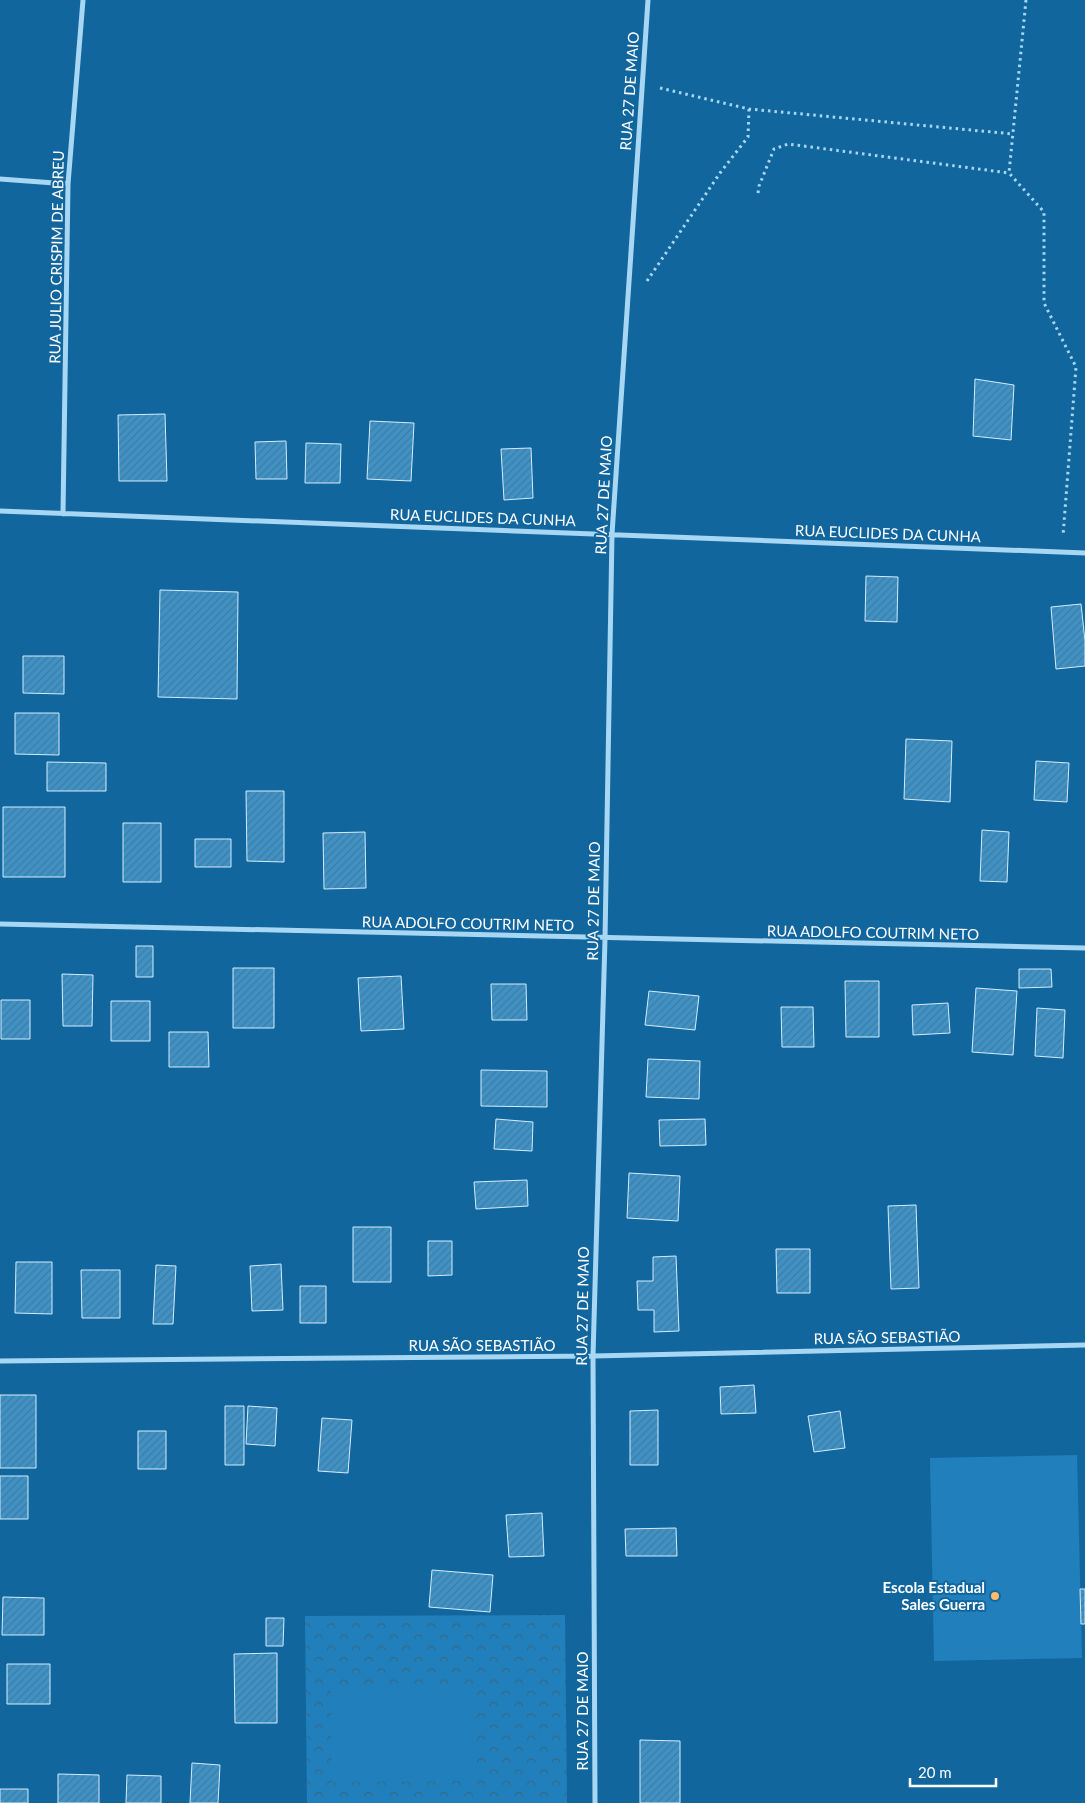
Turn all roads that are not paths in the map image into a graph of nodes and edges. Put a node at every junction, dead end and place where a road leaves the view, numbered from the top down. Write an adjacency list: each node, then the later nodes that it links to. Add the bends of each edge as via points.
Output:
1 (83, 0): 4 (street, RUA JULIO CRISPIM DE ABREU)
2 (648, 0): 7 (street, RUA 27 DE MAIO)
3 (0, 179): 4 (street)
4 (68, 184): 6 (street, RUA JULIO CRISPIM DE ABREU)
5 (0, 511): 6 (street, RUA EUCLIDES DA CUNHA)
6 (63, 514): 7 (street, RUA EUCLIDES DA CUNHA)
7 (612, 534): 8 (street, RUA EUCLIDES DA CUNHA); 10 (street, RUA 27 DE MAIO)
8 (1085, 553)
9 (0, 924): 10 (street, RUA ADOLFO COUTRIM NETO)
10 (605, 939): 11 (street, RUA ADOLFO COUTRIM NETO); 13 (street, RUA 27 DE MAIO)
11 (1085, 948)
12 (1085, 1345): 13 (street, RUA SÃO SEBASTIÃO)
13 (593, 1356): 14 (street, RUA SÃO SEBASTIÃO); 15 (street, RUA 27 DE MAIO)
14 (0, 1361)
15 (595, 1803)

